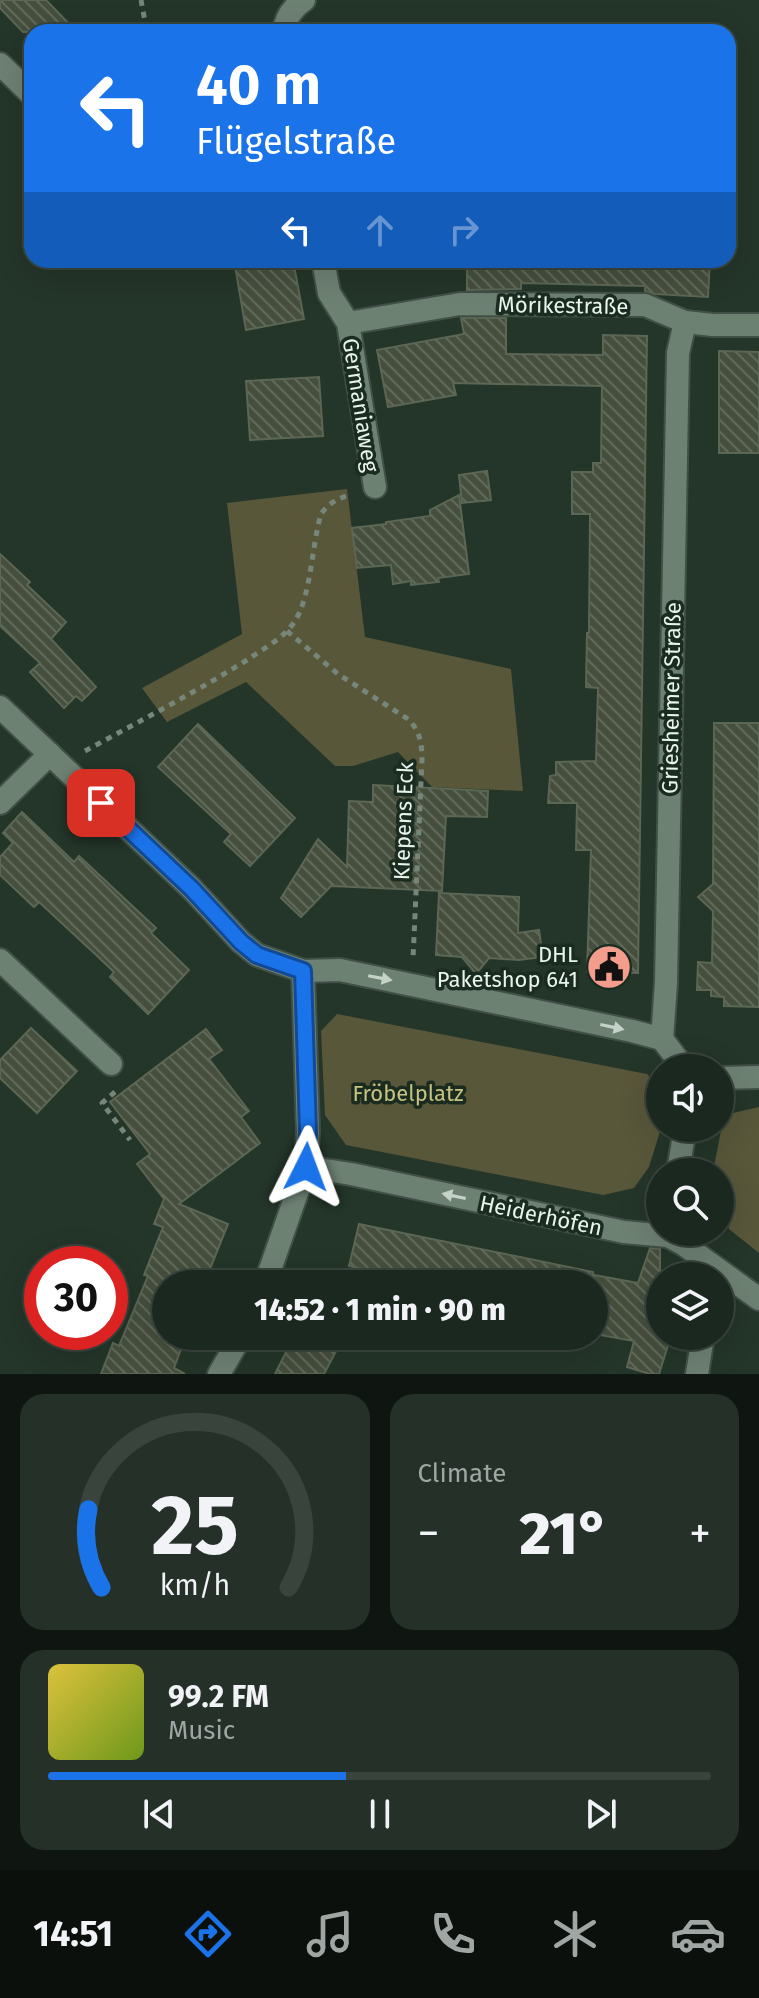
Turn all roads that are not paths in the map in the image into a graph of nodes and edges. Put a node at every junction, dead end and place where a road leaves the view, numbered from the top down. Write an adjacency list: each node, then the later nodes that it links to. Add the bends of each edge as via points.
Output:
1 (304, 0): 2 (street)
2 (286, 24)
3 (0, 64): 4 (street)
4 (24, 87)
5 (324, 268): 8 (street, Germaniaweg, via 329,293)
6 (460, 304): 7 (street, Mörikestraße, via 645,305); 8 (street, Germaniaweg)
7 (685, 322): 9 (street, Mörikestraße); 16 (street, Griesheimer Straße, via 678,353)
8 (348, 323): 10 (street, Germaniaweg)
9 (759, 325)
10 (375, 487)
11 (0, 707): 12 (street)
12 (55, 760): 13 (street); 15 (street, via 241,942 257,955)
13 (0, 803)
14 (0, 960): 18 (street)
15 (303, 971): 16 (street, one-way to 16, via 340,970); 21 (street)
16 (662, 1039): 17 (street)
17 (673, 1054)
18 (111, 1064)
19 (759, 1077): 20 (street)
20 (734, 1078)
21 (306, 1167): 22 (street, Heiderhöfen, one-way to 21); 25 (street)
22 (646, 1233)
23 (685, 1246): 24 (street, Heiderhöfen)
24 (705, 1262)
25 (270, 1270)
26 (734, 1283): 27 (street, Heiderhöfen)
27 (759, 1299)
28 (233, 1350): 30 (street)
29 (701, 1350): 31 (street)
30 (219, 1374)
31 (697, 1374)

